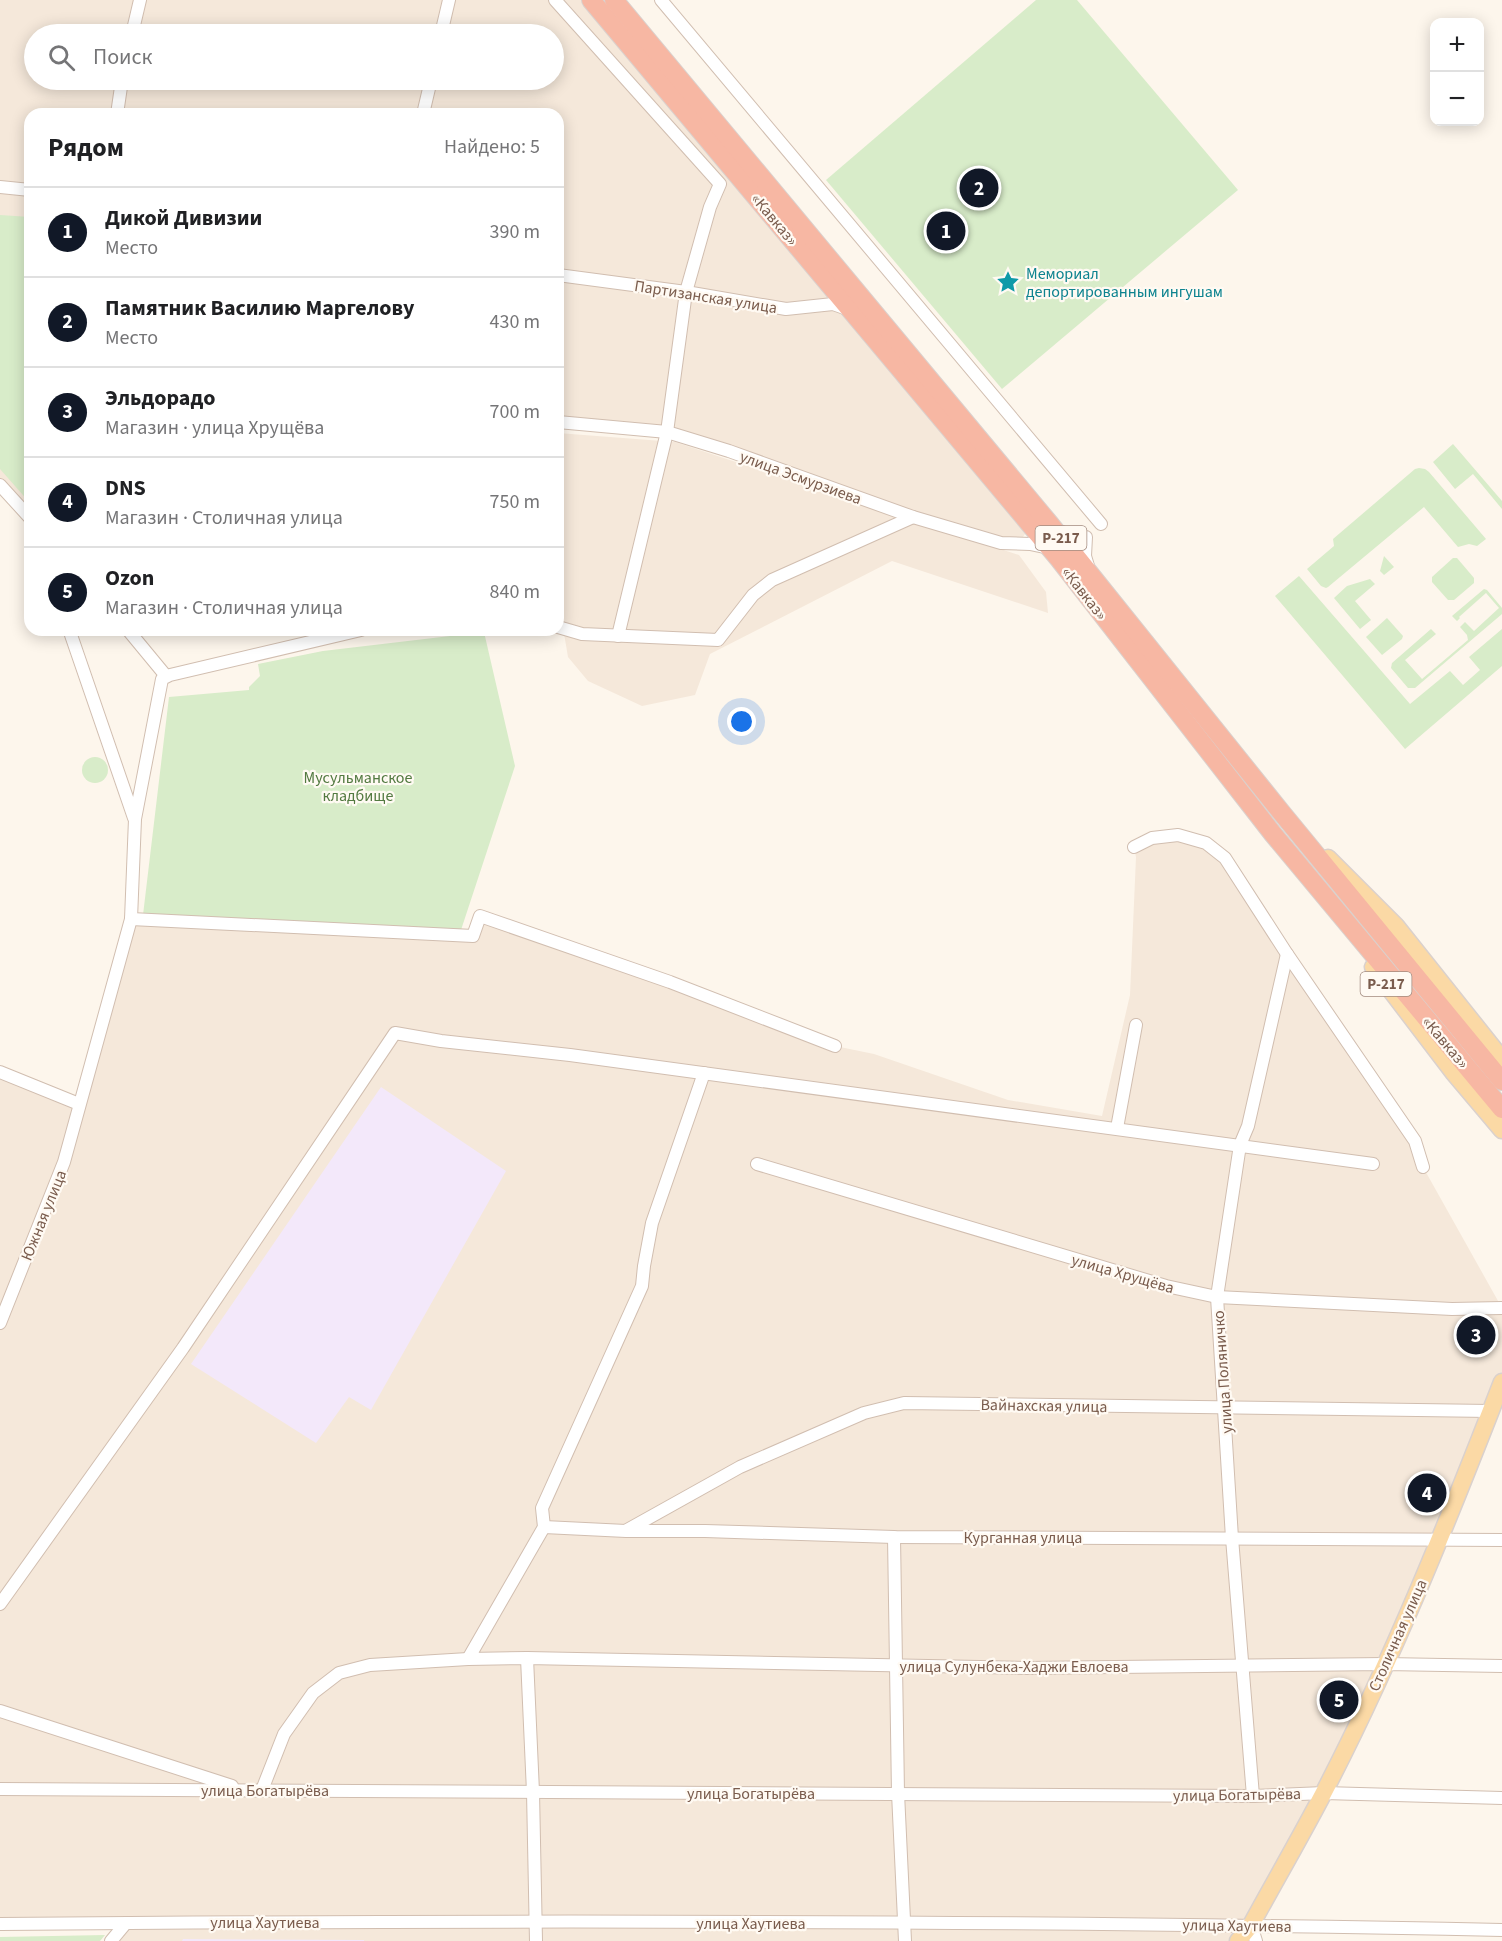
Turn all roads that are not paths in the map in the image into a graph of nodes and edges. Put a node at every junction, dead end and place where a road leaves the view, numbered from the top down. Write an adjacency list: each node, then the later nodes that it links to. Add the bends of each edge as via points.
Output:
1 (140, 0): 7 (street)
2 (449, 0): 8 (street)
3 (555, 0): 17 (street, via 720,184)
4 (591, 0): 15 (highway, «Кавказ» / Р-217)
5 (614, 0): 35 (highway, «Кавказ» / Р-217, via 1049,524)
6 (662, 0): 26 (street)
7 (134, 24)
8 (443, 24)
9 (121, 90): 11 (street)
10 (429, 90): 12 (street)
11 (118, 108)
12 (424, 108)
13 (0, 187): 14 (street)
14 (24, 189)
15 (820, 273): 18 (street, via 825,296); 19 (highway, «Кавказ» / Р-217)
16 (564, 276): 17 (street, Партизанская улица)
17 (686, 292): 18 (street, Партизанская улица, via 786,309); 21 (street)
18 (809, 307): 19 (street, Партизанская улица, via 833,304)
19 (853, 311): 25 (highway, «Кавказ» / Р-217)
20 (564, 423): 21 (street, улица Эсмурзиева)
21 (667, 432): 24 (street, улица Эсмурзиева); 33 (street)
22 (0, 485): 23 (street)
23 (24, 511)
24 (913, 517): 27 (street, улица Эсмурзиева, via 1001,543); 33 (street, via 772,580 753,595 718,640)
25 (1028, 523): 27 (street); 28 (highway, «Кавказ» / Р-217)
26 (1101, 524)
27 (1018, 544): 28 (street, улица Эсмурзиева)
28 (1049, 548): 37 (highway, «Кавказ» / Р-217)
29 (564, 629): 33 (street)
30 (71, 636): 36 (street)
31 (133, 636): 34 (street)
32 (336, 636): 34 (street)
33 (618, 636)
34 (166, 676): 36 (street, via 160,684)
35 (1281, 812): 43 (main road, Р-217, via 1396,926); 46 (highway, «Кавказ» / Р-217)
36 (135, 819): 39 (street, Южная улица)
37 (1274, 834): 48 (highway, «Кавказ» / Р-217); 50 (main road, Р-217, via 1453,1072)
38 (1134, 847): 40 (street, via 1152,838 1179,835 1206,843 1226,858)
39 (131, 919): 42 (street, via 473,936 480,916 670,982); 47 (street, Южная улица)
40 (1287, 954): 51 (street, улица Поляничко, via 1248,1126); 54 (street, via 1415,1141)
41 (1136, 1025): 49 (street)
42 (835, 1046)
43 (1502, 1059)
44 (0, 1072): 47 (street)
45 (704, 1073): 49 (street); 61 (street, via 652,1223 642,1286 542,1508); 67 (street, via 396,1033 183,1348)
46 (1502, 1081)
47 (79, 1104): 57 (street, Южная улица, via 64,1162)
48 (1502, 1109)
49 (1117, 1128): 51 (street)
50 (1502, 1130)
51 (1240, 1145): 53 (street); 55 (street, улица Поляничко)
52 (757, 1164): 55 (street, улица Хрущёва, via 1166,1286)
53 (1373, 1164)
54 (1423, 1167)
55 (1217, 1297): 56 (street, улица Хрущёва); 59 (street, улица Поляничко)
56 (1502, 1308)
57 (0, 1323)
58 (1502, 1382): 60 (main road, Столичная улица)
59 (1225, 1408): 60 (street, Вайнахская улица); 62 (street, Вайнахская улица, via 904,1403 864,1413 740,1467); 64 (street, улица Поляничко)
60 (1491, 1411): 65 (main road, Столичная улица)
61 (544, 1527): 62 (street, Курганная улица); 69 (street)
62 (626, 1531): 63 (street, Курганная улица)
63 (894, 1537): 64 (street, Курганная улица); 71 (street)
64 (1232, 1538): 65 (street, Курганная улица); 72 (street, улица Поляничко)
65 (1439, 1540): 66 (street, Курганная улица); 70 (main road, Столичная улица)
66 (1502, 1540)
67 (0, 1604)
68 (527, 1658): 69 (street, улица Сулунбека-Хаджи Евлоева); 71 (street, улица Сулунбека-Хаджи Евлоева); 78 (street)
69 (468, 1659): 77 (street, улица Сулунбека-Хаджи Евлоева, via 370,1665 339,1673 313,1693 285,1734)
70 (1385, 1664): 72 (street, улица Сулунбека-Хаджи Евлоева); 73 (street, улица Сулунбека-Хаджи Евлоева); 80 (main road, Столичная улица)
71 (895, 1665): 72 (street, улица Сулунбека-Хаджи Евлоева); 79 (street)
72 (1244, 1666): 81 (street, улица Поляничко)
73 (1502, 1666)
74 (0, 1711): 76 (street)
75 (0, 1789): 76 (street, улица Богатырёва)
76 (245, 1790): 77 (street, улица Богатырёва)
77 (262, 1790): 78 (street, улица Богатырёва)
78 (533, 1792): 79 (street, улица Богатырёва); 83 (street)
79 (898, 1793): 81 (street, улица Богатырёва); 86 (street)
80 (1324, 1793): 81 (street, улица Богатырёва); 82 (street, улица Богатырёва); 88 (main road, Столичная улица)
81 (1252, 1796)
82 (1502, 1798)
83 (536, 1922): 84 (street, улица Хаутиева); 86 (street, улица Хаутиева); 90 (street)
84 (126, 1923): 85 (street, улица Хаутиева); 89 (street)
85 (0, 1924)
86 (904, 1924): 88 (street, улица Хаутиева); 91 (street)
87 (1502, 1929): 88 (street, улица Хаутиева)
88 (1254, 1933): 92 (main road, Столичная улица)
89 (111, 1941)
90 (536, 1941)
91 (905, 1941)
92 (1239, 1941)

